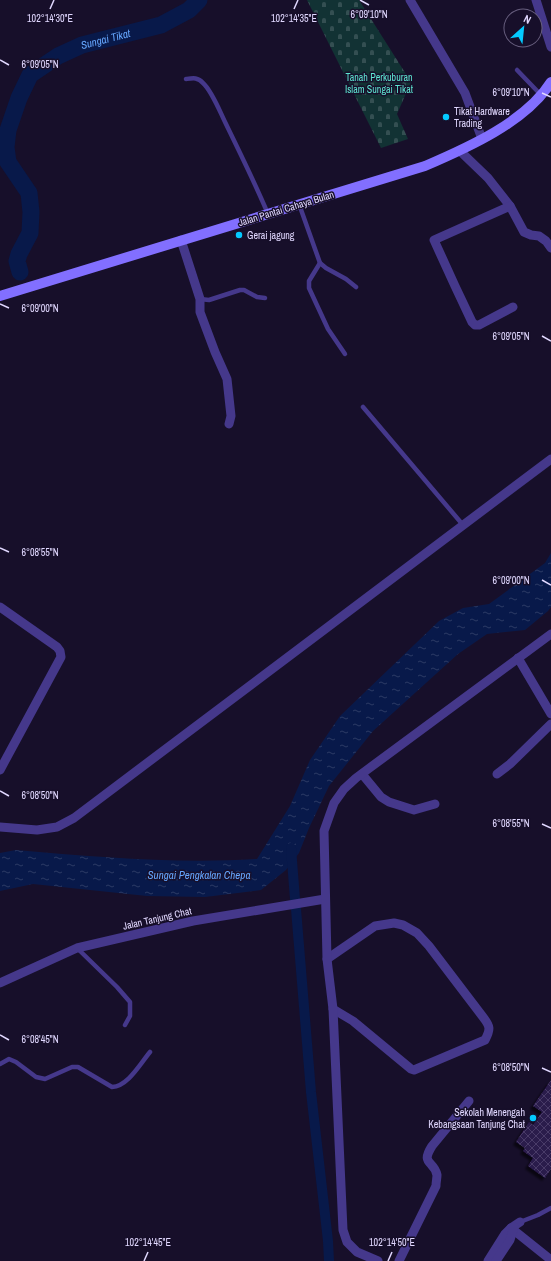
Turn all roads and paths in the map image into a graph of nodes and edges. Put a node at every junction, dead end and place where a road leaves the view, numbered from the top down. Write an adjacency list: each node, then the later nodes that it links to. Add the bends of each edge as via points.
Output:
1 (410, 0): 8 (street, via 465,92)
2 (536, 0): 3 (street)
3 (551, 47)
4 (517, 70): 7 (lane)
5 (186, 78): 12 (lane, via 200,79 205,84 218,106)
6 (550, 86): 7 (main road, Jalan Pantai Cahaya Bulan)
7 (541, 95): 8 (main road, Jalan Pantai Cahaya Bulan, via 518,116)
8 (482, 139): 9 (main road, Jalan Pantai Cahaya Bulan)
9 (460, 151): 10 (main road, Jalan Pantai Cahaya Bulan, via 425,166); 11 (street, via 488,178)
10 (299, 204): 12 (main road, Jalan Pantai Cahaya Bulan); 15 (lane)
11 (510, 206): 14 (street, via 524,232 543,238); 20 (street, via 434,240 475,325)
12 (268, 214): 13 (main road, Jalan Pantai Cahaya Bulan)
13 (181, 240): 17 (main road, Jalan Pantai Cahaya Bulan); 19 (street)
14 (551, 248)
15 (320, 263): 16 (lane); 21 (lane, via 308,281 309,288 328,329)
16 (356, 288)
17 (0, 296)
18 (265, 298): 19 (lane, via 240,290 209,300)
19 (200, 299): 23 (street, via 200,312 227,379 231,416)
20 (512, 307)
21 (345, 354)
22 (363, 407): 25 (lane)
23 (229, 424)
24 (551, 459): 25 (street)
25 (463, 525): 35 (street, via 74,818 58,826 37,830)
26 (0, 607): 31 (street, via 57,647 61,657)
27 (551, 634): 28 (street)
28 (518, 658): 29 (street); 32 (street)
29 (551, 714)
30 (551, 724): 33 (street)
31 (0, 770)
32 (362, 774): 34 (street, via 381,797 389,802 414,810); 36 (street, via 344,789 334,803 324,831)
33 (497, 774)
34 (435, 804)
35 (0, 827)
36 (325, 899): 37 (street, Jalan Tanjung Chat, via 193,921); 38 (street)
37 (77, 948): 39 (street, Jalan Tanjung Chat); 41 (lane, via 130,1002 130,1016)
38 (327, 959): 40 (street); 40 (street, via 375,926 394,923 403,925 417,933 429,946 484,1017 490,1029 485,1040 414,1070 353,1021)
39 (1, 982)
40 (333, 1009): 48 (street, via 343,1230 347,1242 358,1252)
41 (125, 1025)
42 (150, 1052): 43 (lane, via 126,1082 116,1086 78,1067 72,1067 45,1079 36,1077 16,1062 9,1060)
43 (0, 1064)
44 (469, 1101): 49 (street, via 428,1152 428,1163 434,1168 437,1176 436,1186)
45 (551, 1208): 46 (lane)
46 (515, 1227): 47 (street); 50 (street, via 501,1239); 51 (street)
47 (551, 1260)
48 (378, 1261)
49 (399, 1261)
50 (488, 1261)
51 (496, 1261)

